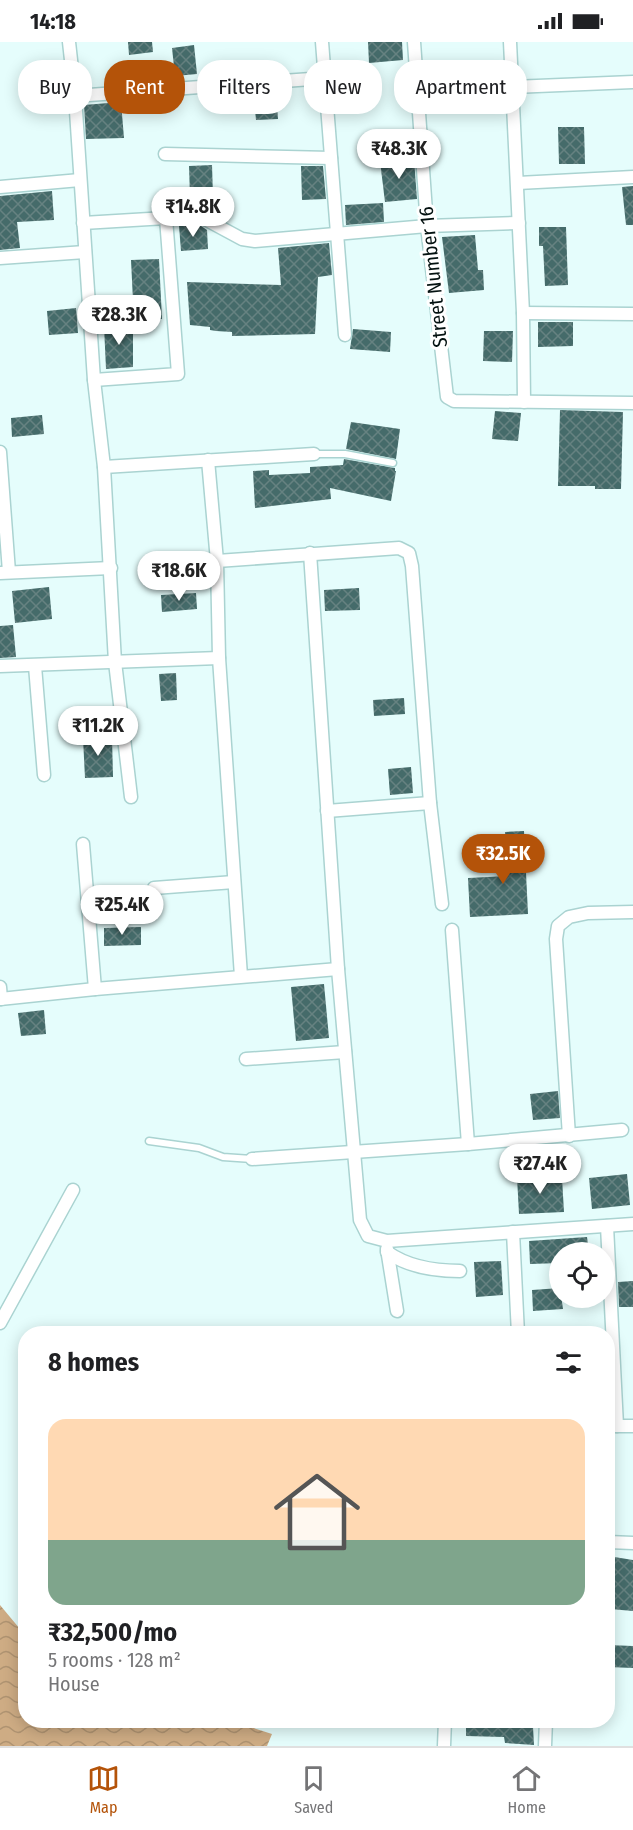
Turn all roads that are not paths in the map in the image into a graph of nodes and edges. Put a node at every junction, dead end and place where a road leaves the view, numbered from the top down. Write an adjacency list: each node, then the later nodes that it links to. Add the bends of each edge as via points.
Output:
1 (69, 42): 5 (street)
2 (322, 42): 6 (street)
3 (414, 42): 24 (street, Street Number 16)
4 (510, 42): 7 (street)
5 (71, 60)
6 (324, 60)
7 (511, 60)
8 (304, 80): 11 (street)
9 (633, 82): 10 (street)
10 (527, 86)
11 (92, 95)
12 (76, 114): 18 (street)
13 (328, 114): 16 (street)
14 (514, 114): 19 (street)
15 (165, 154): 16 (street)
16 (331, 158): 25 (street)
17 (633, 177): 19 (street)
18 (80, 180): 20 (street); 22 (street)
19 (518, 183): 23 (street)
20 (0, 187)
21 (166, 218): 22 (street); 25 (street, via 203,218 242,239 255,241); 31 (street, via 178,374)
22 (83, 223): 26 (street)
23 (519, 223): 24 (street); 28 (street)
24 (427, 226): 25 (street); 32 (street, Street Number 16, via 447,397 453,401)
25 (337, 235): 30 (street)
26 (85, 252): 27 (street); 31 (street)
27 (0, 258)
28 (524, 313): 29 (street); 32 (street)
29 (633, 314)
30 (345, 335)
31 (94, 380): 38 (street)
32 (524, 402): 33 (street)
33 (633, 403)
34 (0, 452): 42 (street)
35 (314, 454): 36 (street); 37 (lane, via 345,454)
36 (208, 460): 38 (street); 40 (street)
37 (393, 463)
38 (104, 467): 41 (street)
39 (309, 553): 40 (street); 49 (street, via 399,548 409,553); 50 (street)
40 (217, 561): 43 (street)
41 (111, 568): 42 (street); 44 (street)
42 (4, 573)
43 (219, 658): 44 (street); 52 (street)
44 (115, 662): 46 (street); 48 (street)
45 (0, 666): 46 (street)
46 (35, 666): 47 (street)
47 (44, 775)
48 (131, 797)
49 (430, 803): 50 (street); 54 (street)
50 (327, 811): 57 (street)
51 (83, 844): 59 (street)
52 (234, 882): 53 (street); 58 (street)
53 (154, 888)
54 (442, 904)
55 (633, 912): 64 (street, via 569,916 558,926)
56 (452, 930): 66 (street)
57 (338, 969): 58 (street); 61 (street)
58 (241, 976): 59 (street)
59 (95, 989): 60 (street)
60 (0, 995)
61 (345, 1052): 62 (street); 67 (street)
62 (246, 1059)
63 (622, 1130): 64 (street)
64 (569, 1136): 66 (street)
65 (149, 1141): 68 (lane, via 198,1148 223,1157)
66 (468, 1144): 67 (street)
67 (354, 1153): 68 (street); 73 (street, via 360,1220 368,1236)
68 (252, 1159)
69 (73, 1190): 76 (street)
70 (633, 1224): 71 (street)
71 (607, 1226): 72 (street); 78 (street)
72 (513, 1232): 73 (street); 77 (street)
73 (387, 1247): 74 (street, via 396,1258 437,1271); 75 (street)
74 (460, 1271)
75 (397, 1311)
76 (0, 1323)
77 (518, 1326)
78 (610, 1326)
79 (615, 1426): 80 (street)
80 (633, 1426)
81 (615, 1542): 82 (street)
82 (633, 1543)
83 (445, 1728): 85 (street)
84 (546, 1728): 86 (street)
85 (444, 1746)
86 (545, 1746)

